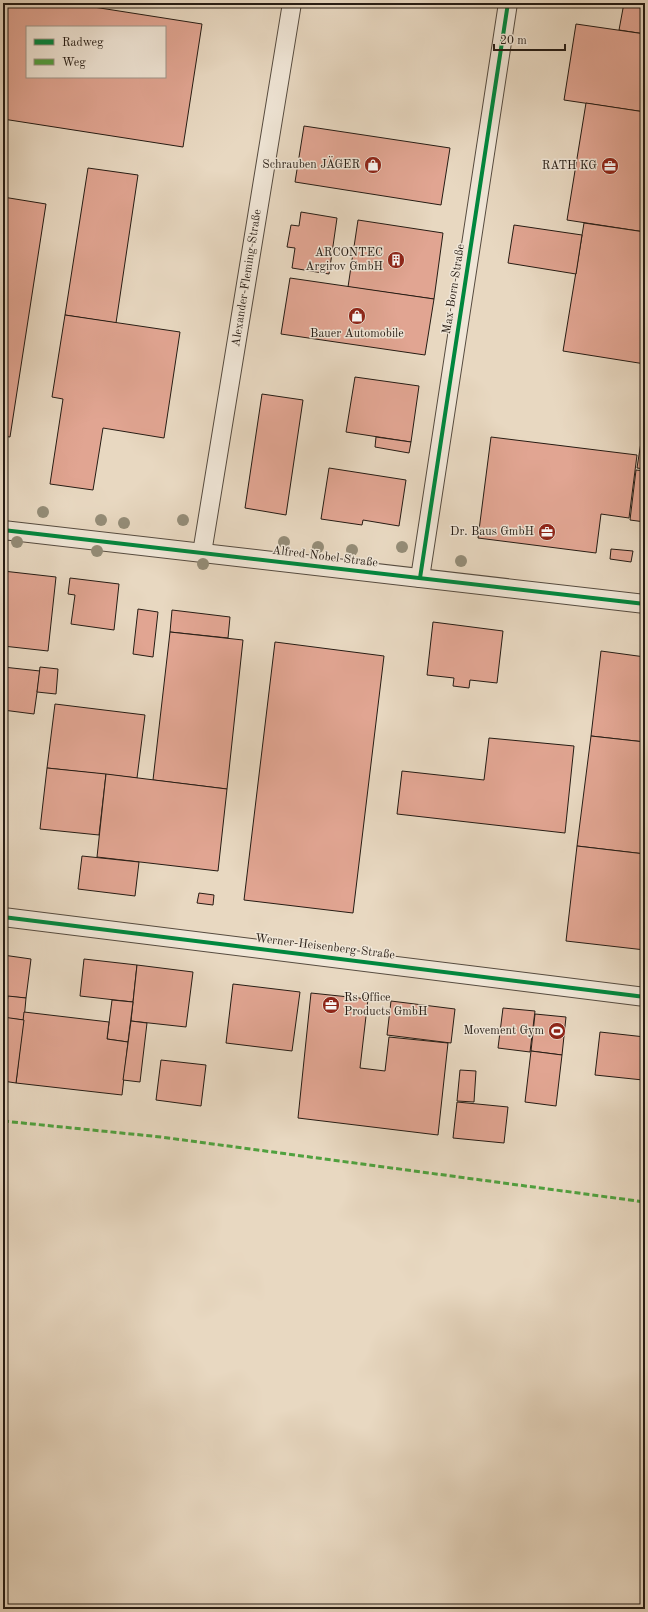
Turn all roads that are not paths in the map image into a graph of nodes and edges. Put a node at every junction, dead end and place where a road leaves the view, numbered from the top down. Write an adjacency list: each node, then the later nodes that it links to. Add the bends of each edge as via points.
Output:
1 (292, 3): 4 (street, Alexander-Fleming-Straße)
2 (508, 3): 5 (street, Max-Born-Straße)
3 (3, 530): 4 (street, Alfred-Nobel-Straße)
4 (202, 553): 5 (street, Alfred-Nobel-Straße)
5 (420, 578): 6 (street, Alfred-Nobel-Straße)
6 (645, 604)
7 (3, 917): 8 (street, Werner-Heisenberg-Straße)
8 (645, 998)

